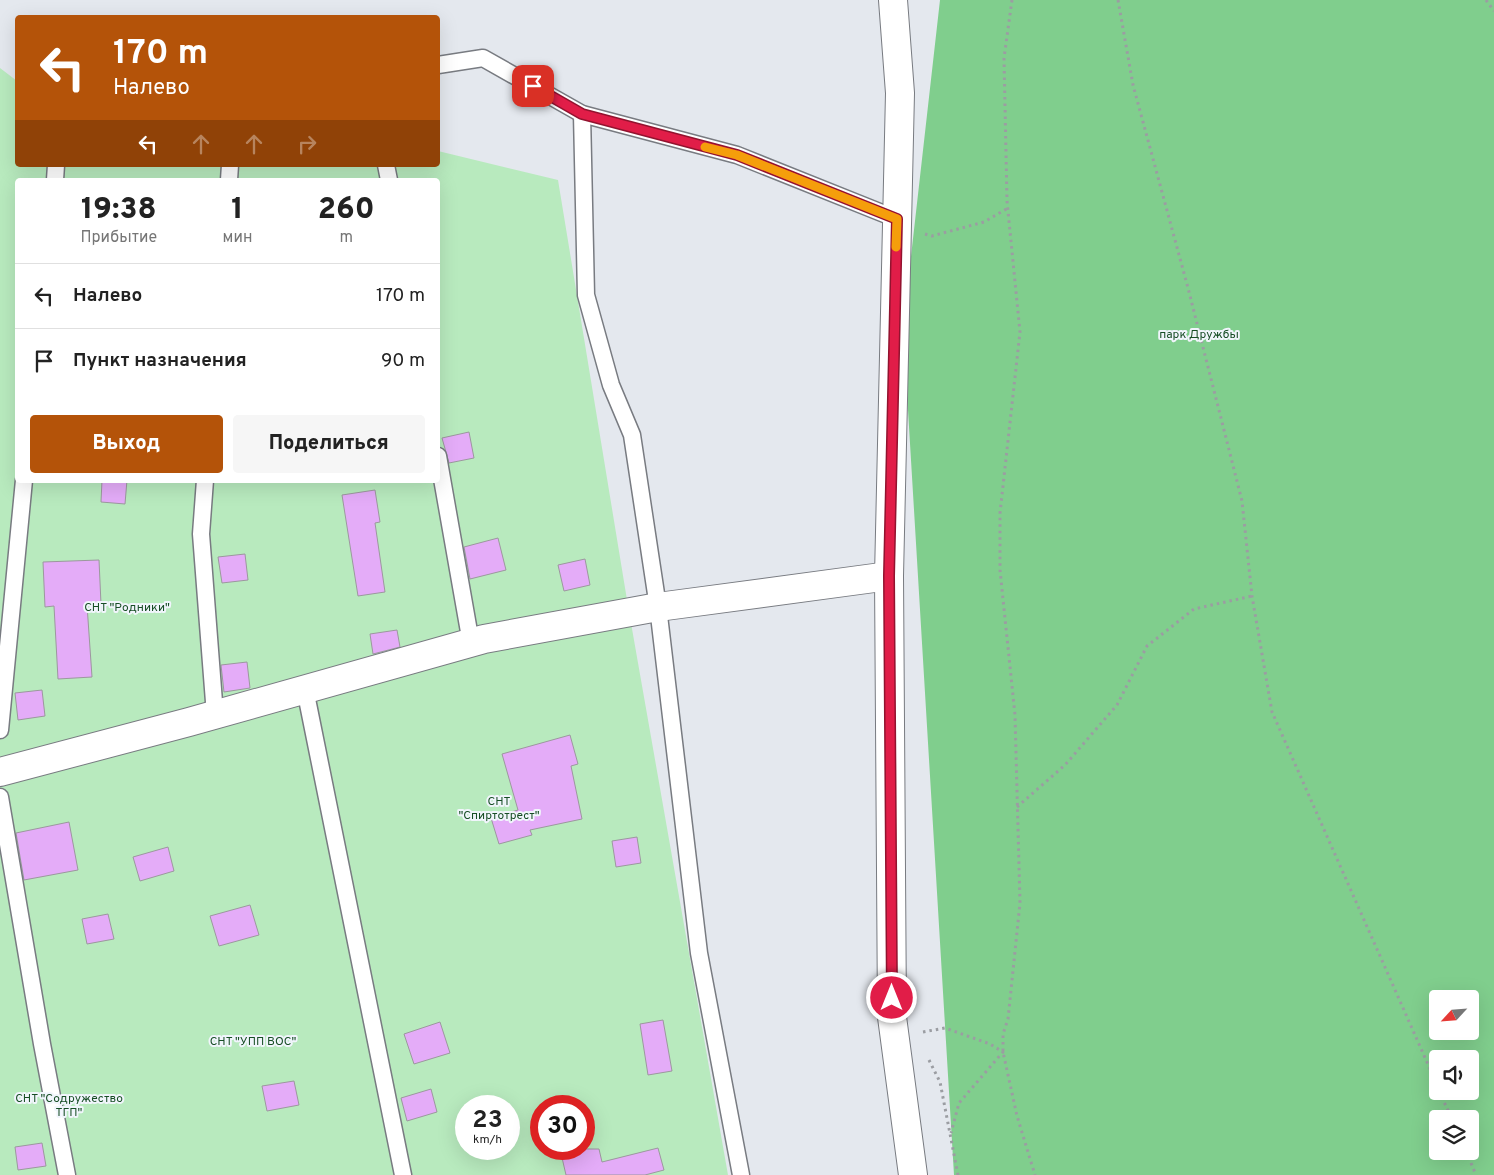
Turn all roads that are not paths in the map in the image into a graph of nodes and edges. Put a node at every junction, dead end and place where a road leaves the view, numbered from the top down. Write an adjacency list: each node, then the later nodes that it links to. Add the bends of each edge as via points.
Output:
1 (893, 0): 4 (street, via 900,93)
2 (440, 65): 3 (lane, via 484,58)
3 (582, 114): 4 (lane, via 737,155); 9 (lane, via 586,295 612,385 632,435)
4 (897, 219): 8 (street)
5 (440, 467): 10 (lane)
6 (24, 483): 13 (lane)
7 (205, 483): 12 (lane, via 201,534)
8 (889, 576): 9 (street); 19 (street, via 892,1017)
9 (658, 607): 10 (street); 18 (lane, via 699,953)
10 (471, 643): 11 (street)
11 (305, 689): 12 (street); 17 (lane)
12 (215, 715): 14 (street)
13 (0, 730)
14 (0, 772)
15 (0, 797): 16 (lane)
16 (67, 1175)
17 (403, 1175)
18 (742, 1175)
19 (913, 1175)

